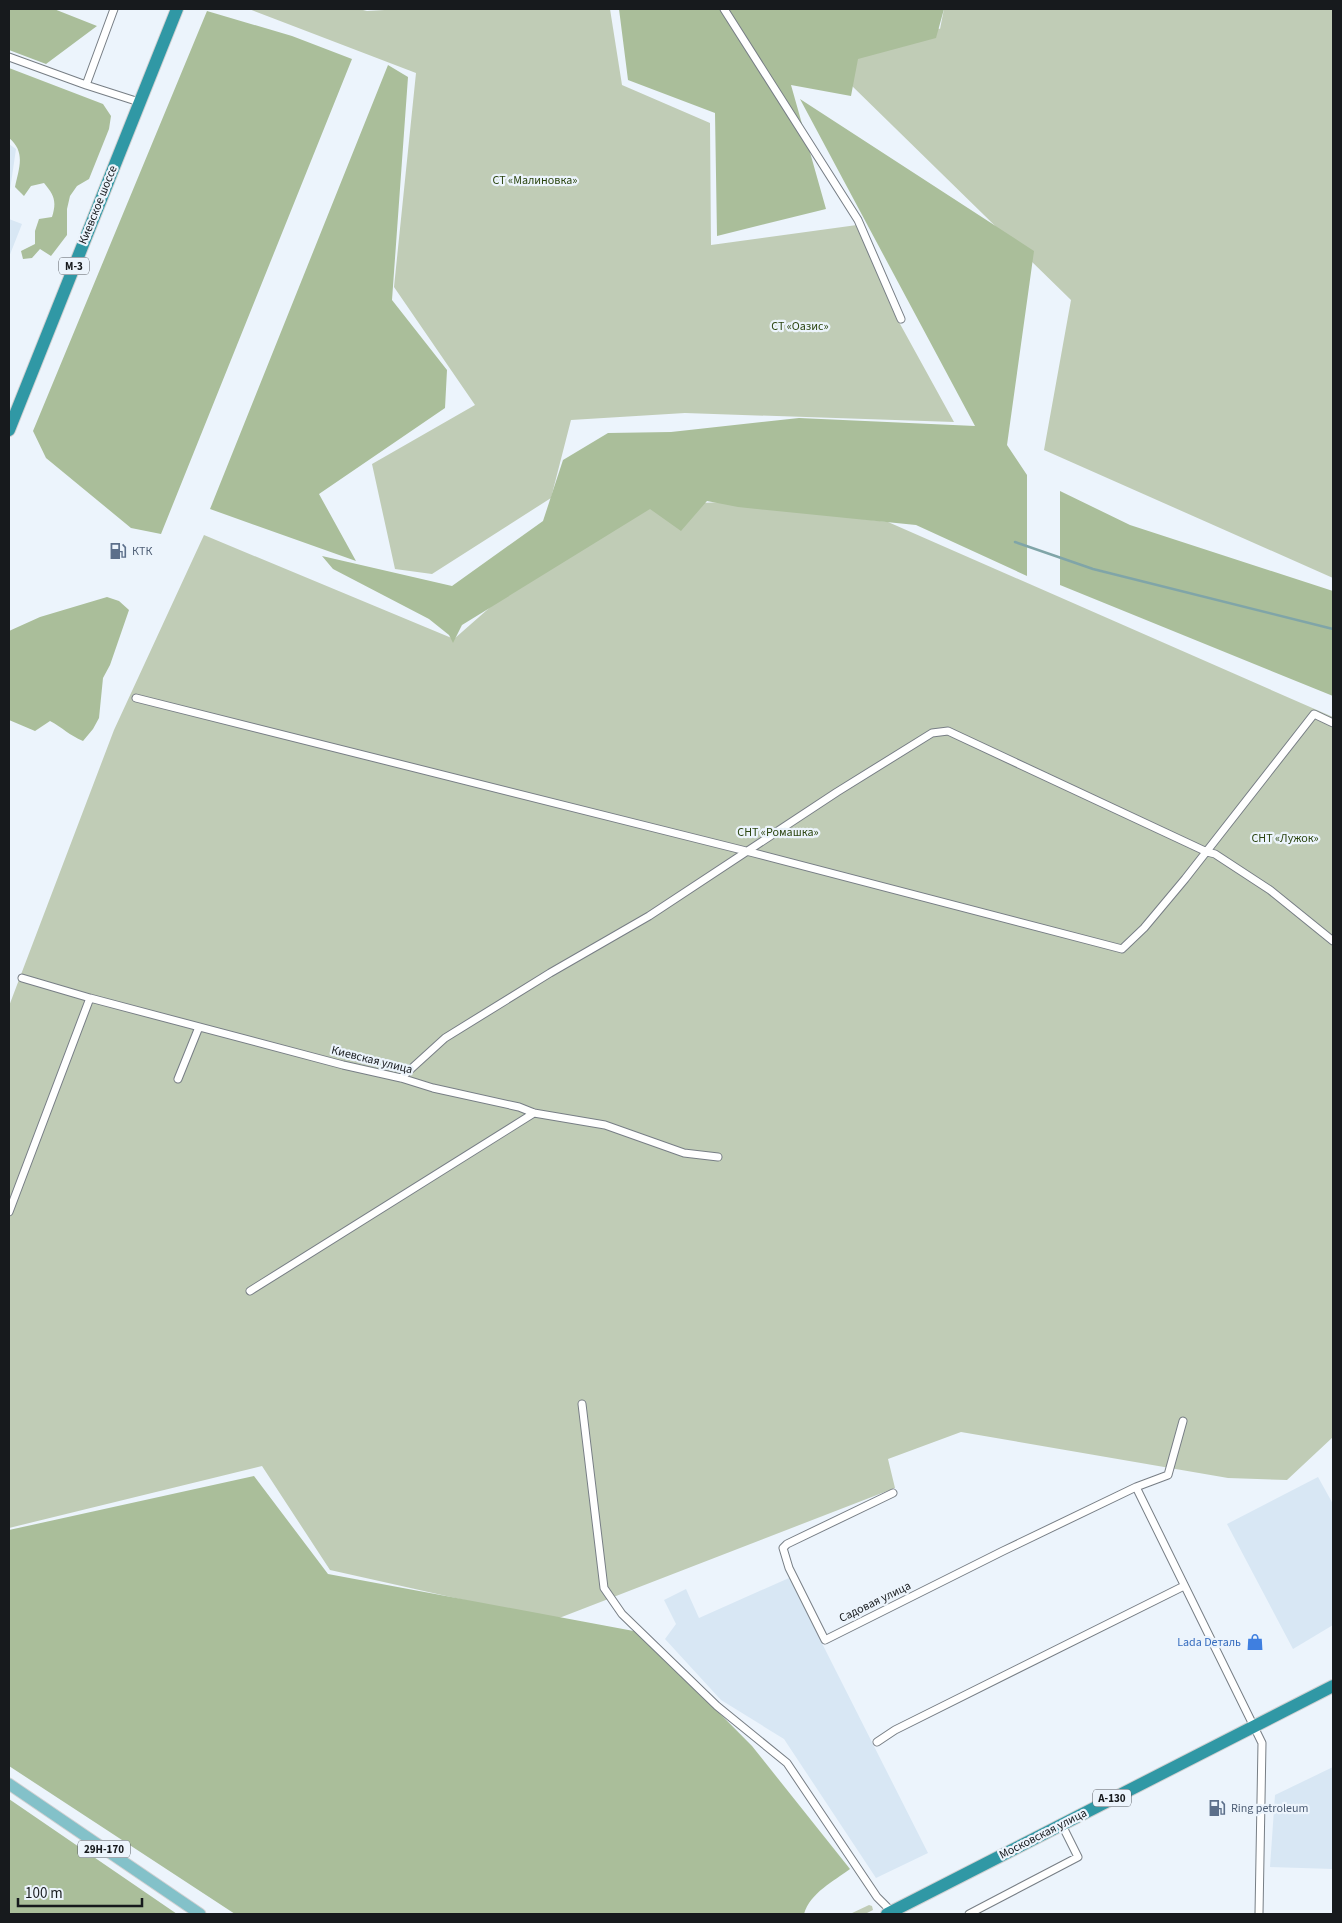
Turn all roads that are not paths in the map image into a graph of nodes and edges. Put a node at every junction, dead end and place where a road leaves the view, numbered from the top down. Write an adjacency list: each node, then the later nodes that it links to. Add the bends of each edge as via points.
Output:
1 (114, 9): 5 (street)
2 (177, 9): 6 (highway, Киевское шоссе / М-3)
3 (724, 9): 7 (street, via 858,220)
4 (9, 56): 5 (street)
5 (86, 86): 6 (street)
6 (139, 102): 8 (highway, Киевское шоссе / М-3)
7 (901, 319)
8 (9, 430)
9 (136, 698): 11 (street)
10 (1333, 723): 12 (street, via 1314,714)
11 (746, 851): 12 (street, via 1122,949 1144,928); 12 (street, via 932,733 948,731); 17 (street, via 650,916 445,1038)
12 (1207, 852): 13 (street, via 1216,854 1270,890)
13 (1333, 941)
14 (22, 978): 15 (street, Киевская улица)
15 (90, 998): 16 (street, Киевская улица); 21 (street)
16 (199, 1027): 17 (street, Киевская улица); 18 (street)
17 (401, 1078): 19 (street, Киевская улица)
18 (178, 1079)
19 (534, 1113): 20 (street, Киевская улица, via 605,1126 684,1153); 22 (street)
20 (718, 1157)
21 (9, 1212)
22 (250, 1292)
23 (582, 1404): 33 (street, via 604,1588 622,1614 710,1700 786,1763)
24 (1183, 1421): 25 (street, via 1168,1475)
25 (1136, 1487): 26 (street, Садовая улица, via 825,1640 789,1568 783,1548); 27 (street)
26 (893, 1493)
27 (1184, 1586): 29 (street); 30 (street, via 895,1730)
28 (1333, 1686): 29 (highway, Московская улица / А-130)
29 (1255, 1727): 32 (highway, Московская улица / А-130); 36 (street, via 1262,1743)
30 (877, 1742)
31 (9, 1784): 34 (main road, 29Н-170)
32 (1062, 1825): 33 (highway, Московская улица / А-130); 35 (street, via 1078,1857)
33 (889, 1913)
34 (200, 1914)
35 (969, 1914)
36 (1259, 1914)

